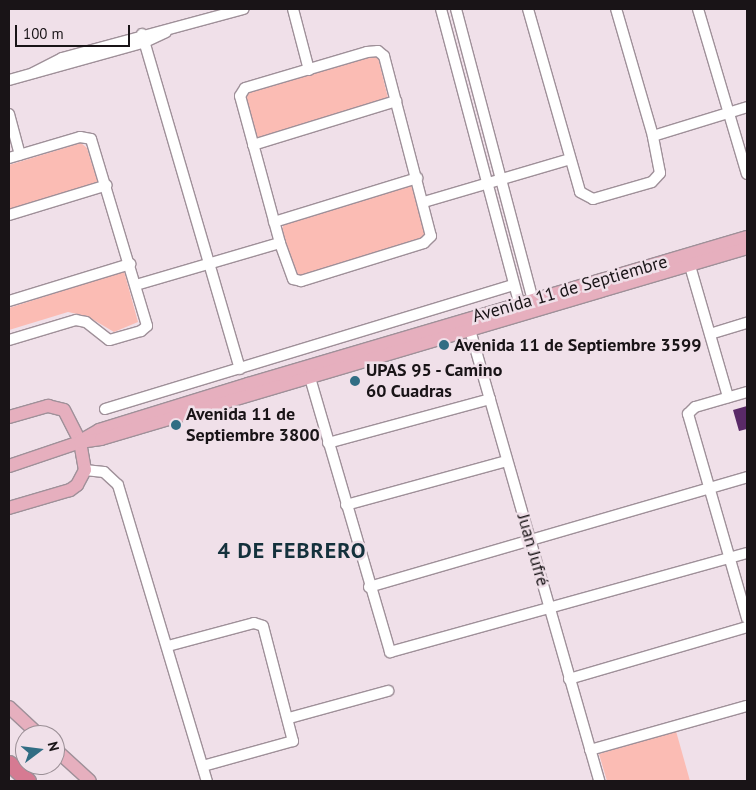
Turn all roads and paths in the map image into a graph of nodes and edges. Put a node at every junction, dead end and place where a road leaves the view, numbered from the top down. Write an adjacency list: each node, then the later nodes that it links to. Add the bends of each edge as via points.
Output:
1 (244, 9): 8 (street)
2 (294, 9): 9 (street)
3 (441, 9): 23 (street)
4 (456, 9): 22 (street)
5 (528, 9): 19 (street)
6 (616, 9): 15 (street)
7 (698, 9): 13 (street)
8 (144, 38): 10 (street, via 62,58 33,73); 33 (street)
9 (309, 70): 11 (street, via 378,51 384,56); 16 (street, via 242,91 240,102)
10 (9, 80)
11 (396, 101): 16 (street); 21 (street)
12 (747, 107): 13 (street)
13 (729, 113): 15 (street); 20 (street)
14 (9, 114): 17 (street)
15 (653, 136): 19 (street, via 661,166 657,179 593,199 580,192)
16 (253, 145): 27 (street)
17 (20, 155): 18 (street); 24 (street, via 86,136 95,144)
18 (9, 158)
19 (570, 159): 22 (street)
20 (747, 174)
21 (417, 178): 25 (street); 27 (street)
22 (500, 180): 23 (street); 37 (street)
23 (488, 183): 25 (street); 35 (street)
24 (107, 185): 26 (street); 32 (street)
25 (424, 202): 29 (street, via 431,232 428,241 301,281 289,275)
26 (9, 215)
27 (274, 222): 29 (street)
28 (747, 237): 31 (main road, Avenida 11 de Septiembre)
29 (280, 243): 33 (street)
30 (747, 248): 31 (main road, Avenida 11 de Septiembre)
31 (688, 260): 37 (main road, Avenida 11 de Septiembre); 40 (street)
32 (130, 264): 34 (street); 36 (street)
33 (210, 264): 34 (street); 42 (street)
34 (136, 285): 41 (street, via 147,320 147,326 141,331 110,340 86,322 76,320)
35 (514, 285): 37 (street); 42 (street)
36 (9, 301)
37 (528, 307): 39 (main road, Avenida 11 de Septiembre)
38 (747, 323): 40 (street)
39 (468, 325): 43 (main road, Avenida 11 de Septiembre); 46 (street, Juan Jufré)
40 (710, 334): 45 (street)
41 (9, 340)
42 (240, 369): 47 (street)
43 (308, 372): 49 (main road, Avenida 11 de Septiembre, via 99,430); 50 (street)
44 (747, 392): 45 (street)
45 (728, 398): 55 (street, via 695,407 688,414)
46 (490, 399): 50 (street); 51 (street, Juan Jufré)
47 (105, 409)
48 (9, 417): 49 (main road, via 48,406 59,407 69,416)
49 (80, 442): 52 (main road, Avenida 11 de Septiembre); 53 (main road)
50 (328, 443): 56 (street)
51 (507, 461): 56 (street); 58 (street, Juan Jufré)
52 (9, 466)
53 (85, 470): 57 (main road, via 77,485 70,490); 65 (street, via 104,472 118,485)
54 (747, 477): 55 (street)
55 (708, 488): 58 (street); 60 (street)
56 (346, 505): 61 (street)
57 (9, 508)
58 (530, 541): 61 (street); 62 (street, Juan Jufré)
59 (747, 553): 60 (street)
60 (730, 558): 62 (street); 63 (street)
61 (369, 587): 62 (street, via 390,652)
62 (550, 610): 66 (street, Juan Jufré)
63 (747, 619)
64 (747, 627): 66 (street)
65 (168, 646): 70 (street, via 259,622 263,626); 75 (street)
66 (570, 679): 72 (street, Juan Jufré)
67 (388, 691): 70 (street)
68 (747, 706): 72 (street)
69 (9, 707): 71 (main road)
70 (289, 718): 75 (street, via 293,735 290,744)
71 (28, 725)
72 (590, 750): 79 (street, Juan Jufré)
73 (65, 758): 77 (main road)
74 (9, 763): 76 (highway)
75 (203, 766): 78 (street)
76 (28, 781)
77 (90, 781)
78 (207, 781)
79 (599, 781)

